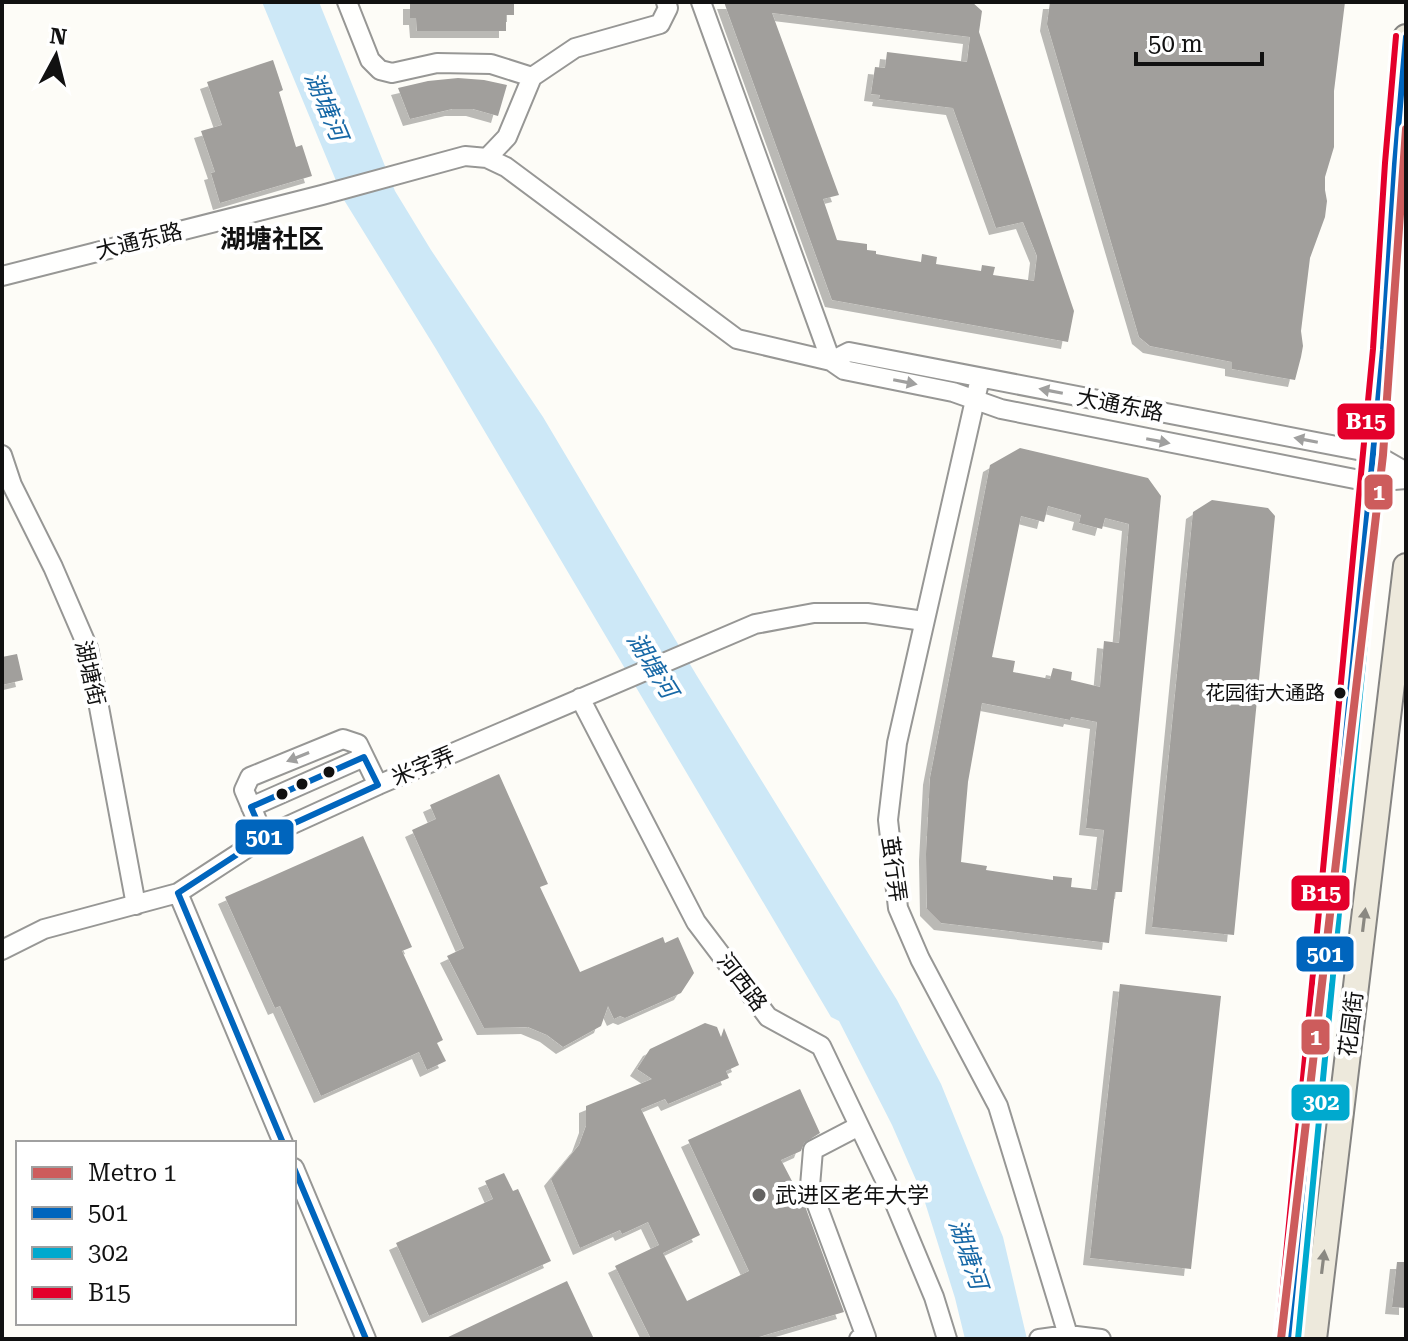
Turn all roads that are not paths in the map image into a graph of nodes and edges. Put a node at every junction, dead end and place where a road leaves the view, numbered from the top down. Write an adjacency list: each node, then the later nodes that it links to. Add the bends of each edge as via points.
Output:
1 (347, 2): 5 (street, via 370,60 380,70 491,64)
2 (666, 2): 5 (street, via 660,24 575,48)
3 (701, 2): 8 (street)
4 (1406, 37): 11 (main road, 花园街)
5 (532, 77): 6 (street, via 507,137)
6 (487, 158): 7 (street, 大通东路, via 465,156); 8 (street, 大通东路, via 737,339)
7 (2, 276)
8 (831, 361): 9 (street, 大通东路, via 849,352); 10 (street, 大通东路, one-way to 10, via 844,370)
9 (980, 378): 10 (street, 茧行弄); 11 (street, 大通东路, one-way to 9)
10 (976, 400): 15 (street, 大通东路, one-way to 15); 17 (street, 茧行弄)
11 (1373, 453): 13 (street, 大通东路); 15 (main road, 花园街)
12 (2, 455): 24 (street, 湖塘街, via 88,648)
13 (1406, 472)
14 (1406, 479): 15 (street, 大通东路)
15 (1370, 482): 35 (main road, 花园街)
16 (1406, 566): 36 (main road, 花园街, one-way to 16)
17 (924, 621): 18 (street, 米字弄, via 814,613 755,624); 29 (street, 茧行弄, via 897,743 888,820 898,908 998,1106)
18 (580, 698): 20 (street, 米字弄); 26 (street, 河西路, via 696,922 768,1017 821,1046)
19 (364, 757): 20 (street); 21 (street); 21 (street, one-way to 21, via 358,744 343,739 250,777 244,790)
20 (378, 785): 22 (street, 米字弄)
21 (251, 807): 22 (street)
22 (264, 837): 23 (street, 米字弄)
23 (178, 893): 24 (street, 米字弄); 27 (street)
24 (136, 905): 25 (street, 米字弄, via 44,929)
25 (2, 950)
26 (859, 1126): 31 (street, via 813,1150 810,1186 866,1337); 32 (street, 河西路, via 934,1297)
27 (282, 1141)
28 (296, 1173): 30 (street)
29 (1068, 1335): 33 (street); 34 (street)
30 (366, 1339)
31 (859, 1339)
32 (947, 1339)
33 (1039, 1339)
34 (1101, 1339)
35 (1288, 1339)
36 (1314, 1339)

